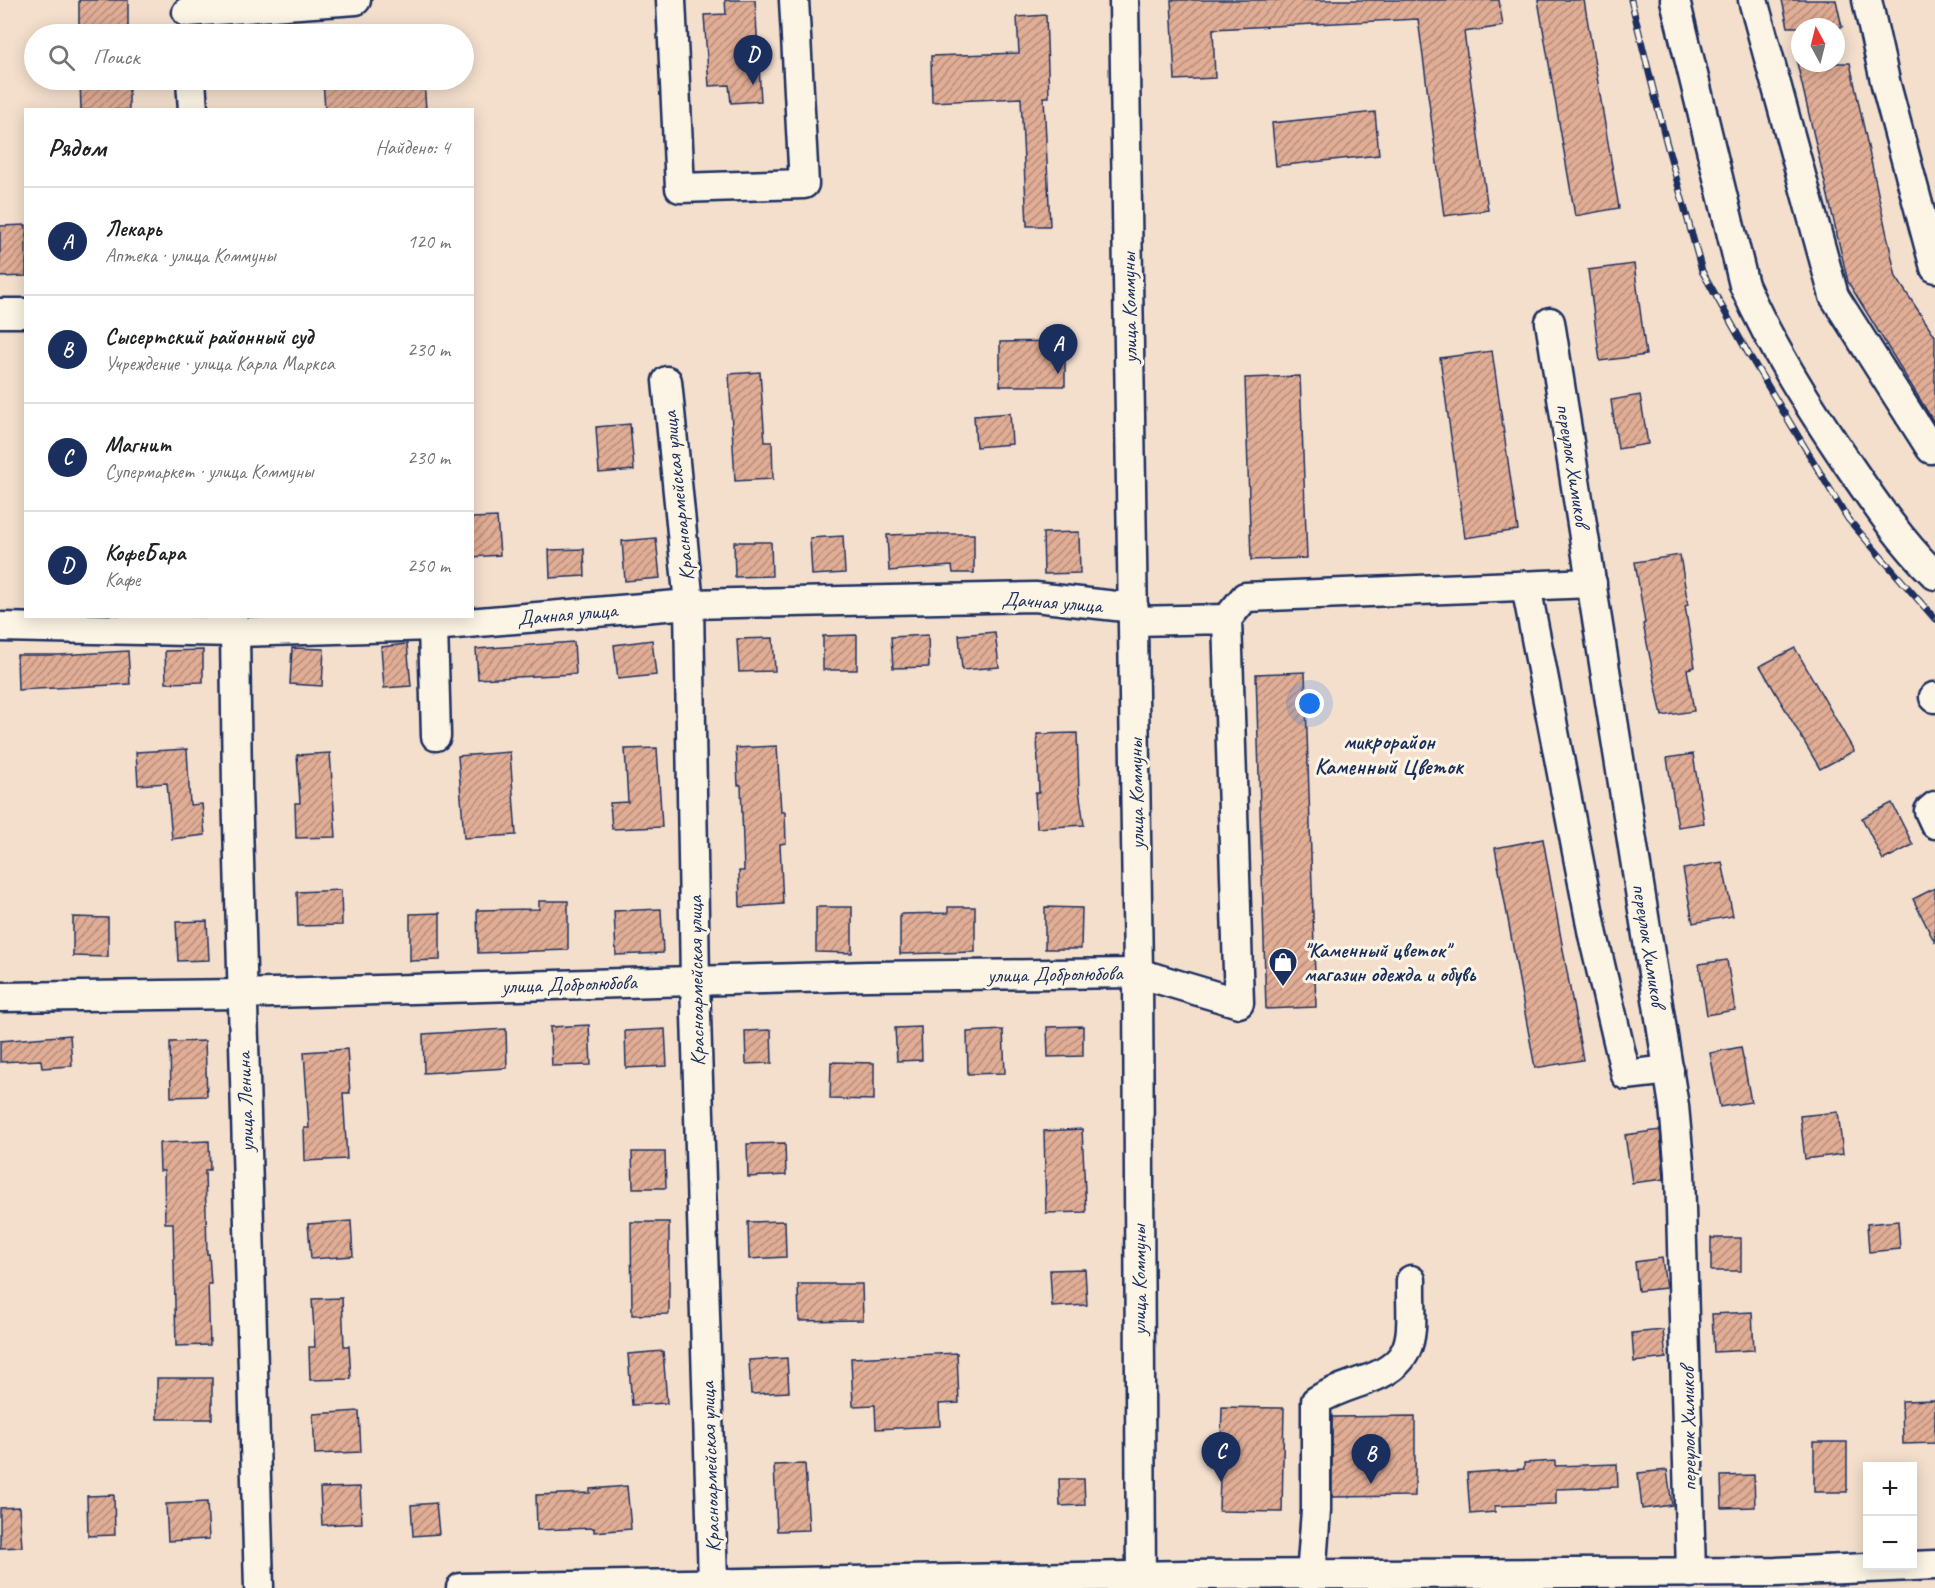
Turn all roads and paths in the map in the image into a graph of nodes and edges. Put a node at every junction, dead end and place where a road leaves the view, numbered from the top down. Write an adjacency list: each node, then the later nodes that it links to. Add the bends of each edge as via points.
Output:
1 (356, 0): 8 (street)
2 (671, 0): 3 (street, via 680,188 804,184)
3 (794, 0)
4 (1124, 0): 21 (street, улица Коммуны)
5 (1675, 0): 17 (street, via 1744,285 1764,329 1810,408 1904,543)
6 (1753, 0): 16 (street, via 1834,296 1931,449)
7 (1867, 0): 11 (street)
8 (188, 16)
9 (192, 90): 10 (street)
10 (193, 108)
11 (1935, 268)
12 (0, 313): 13 (street)
13 (24, 313)
14 (1550, 322): 18 (street, переулок Химиков)
15 (667, 381): 20 (street, Красноармейская улица)
16 (1935, 448)
17 (1935, 575)
18 (1592, 583): 19 (street); 33 (street, переулок Химиков)
19 (1526, 586): 22 (street, via 1245,597); 33 (street, via 1593,935 1626,1075)
20 (689, 604): 21 (street, Дачная улица, via 1035,597); 24 (street, Дачная улица); 30 (street, Красноармейская улица)
21 (1134, 614): 22 (street, Дачная улица); 29 (street, улица Коммуны)
22 (1227, 619): 29 (street, улица Добролюбова, via 1239,1003)
23 (234, 624): 24 (street, Дачная улица); 25 (street, Дачная улица); 31 (street, улица Ленина)
24 (434, 626): 26 (street)
25 (0, 627)
26 (436, 736)
27 (1935, 806): 28 (street, via 1929,811)
28 (1935, 824)
29 (1138, 973): 30 (street, улица Добролюбова); 40 (street, улица Коммуны)
30 (695, 981): 31 (street, улица Добролюбова); 41 (street, Красноармейская улица)
31 (242, 994): 32 (street, улица Добролюбова); 42 (street, улица Ленина)
32 (0, 997)
33 (1669, 1070): 36 (street, переулок Химиков, via 1680,1172)
34 (1411, 1280): 37 (street, via 1407,1354 1394,1367 1333,1390 1316,1401 1316,1510)
35 (1935, 1564): 38 (street)
36 (1691, 1573): 37 (street); 39 (street)
37 (1311, 1576): 40 (street)
38 (1888, 1577): 39 (street)
39 (1781, 1580)
40 (1141, 1582): 41 (street)
41 (703, 1584): 43 (street)
42 (259, 1588)
43 (461, 1588)

